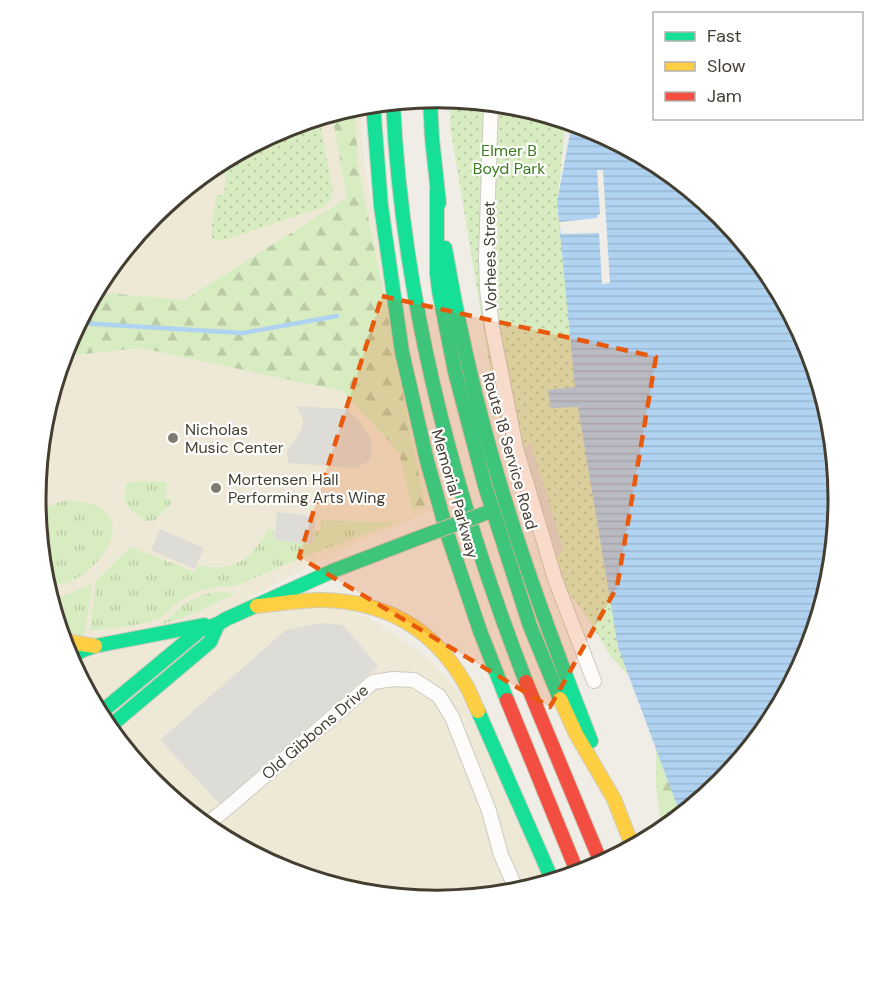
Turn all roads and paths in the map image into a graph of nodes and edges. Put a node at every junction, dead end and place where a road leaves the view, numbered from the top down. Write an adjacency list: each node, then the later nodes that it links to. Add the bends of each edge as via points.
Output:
1 (430, 108): 6 (main road, Route 18 Service Road)
2 (394, 111): 20 (main road, Memorial Parkway, via 411,268 434,384 463,497 518,661)
3 (491, 112): 14 (street, Vorhees Street, via 486,258 492,327 516,448 555,579)
4 (374, 114): 7 (main road, Memorial Parkway, via 381,206)
5 (365, 171): 7 (main road, via 380,273)
6 (437, 190): 8 (main road, via 437,274 442,309); 17 (main road, Route 18 Service Road, via 459,323 494,460 538,603)
7 (402, 352): 21 (main road, Memorial Parkway, via 432,480 467,593)
8 (489, 512): 9 (main road, bridge, via 335,570); 17 (main road, via 551,680 576,734)
9 (257, 606): 10 (main road); 22 (main road, via 319,600 353,602 393,614 428,636 447,655 466,684)
10 (218, 624): 12 (main road); 15 (main road, via 200,630); 16 (main road, via 210,642)
11 (74, 643): 12 (main road)
12 (95, 646): 13 (main road)
13 (78, 653)
14 (594, 681)
15 (107, 708)
16 (115, 722)
17 (614, 799): 19 (main road)
18 (213, 820): 23 (street, Old Gibbons Drive, via 373,682 414,680 439,696 452,717)
19 (630, 840)
20 (598, 856)
21 (575, 866)
22 (550, 874)
23 (514, 883)

